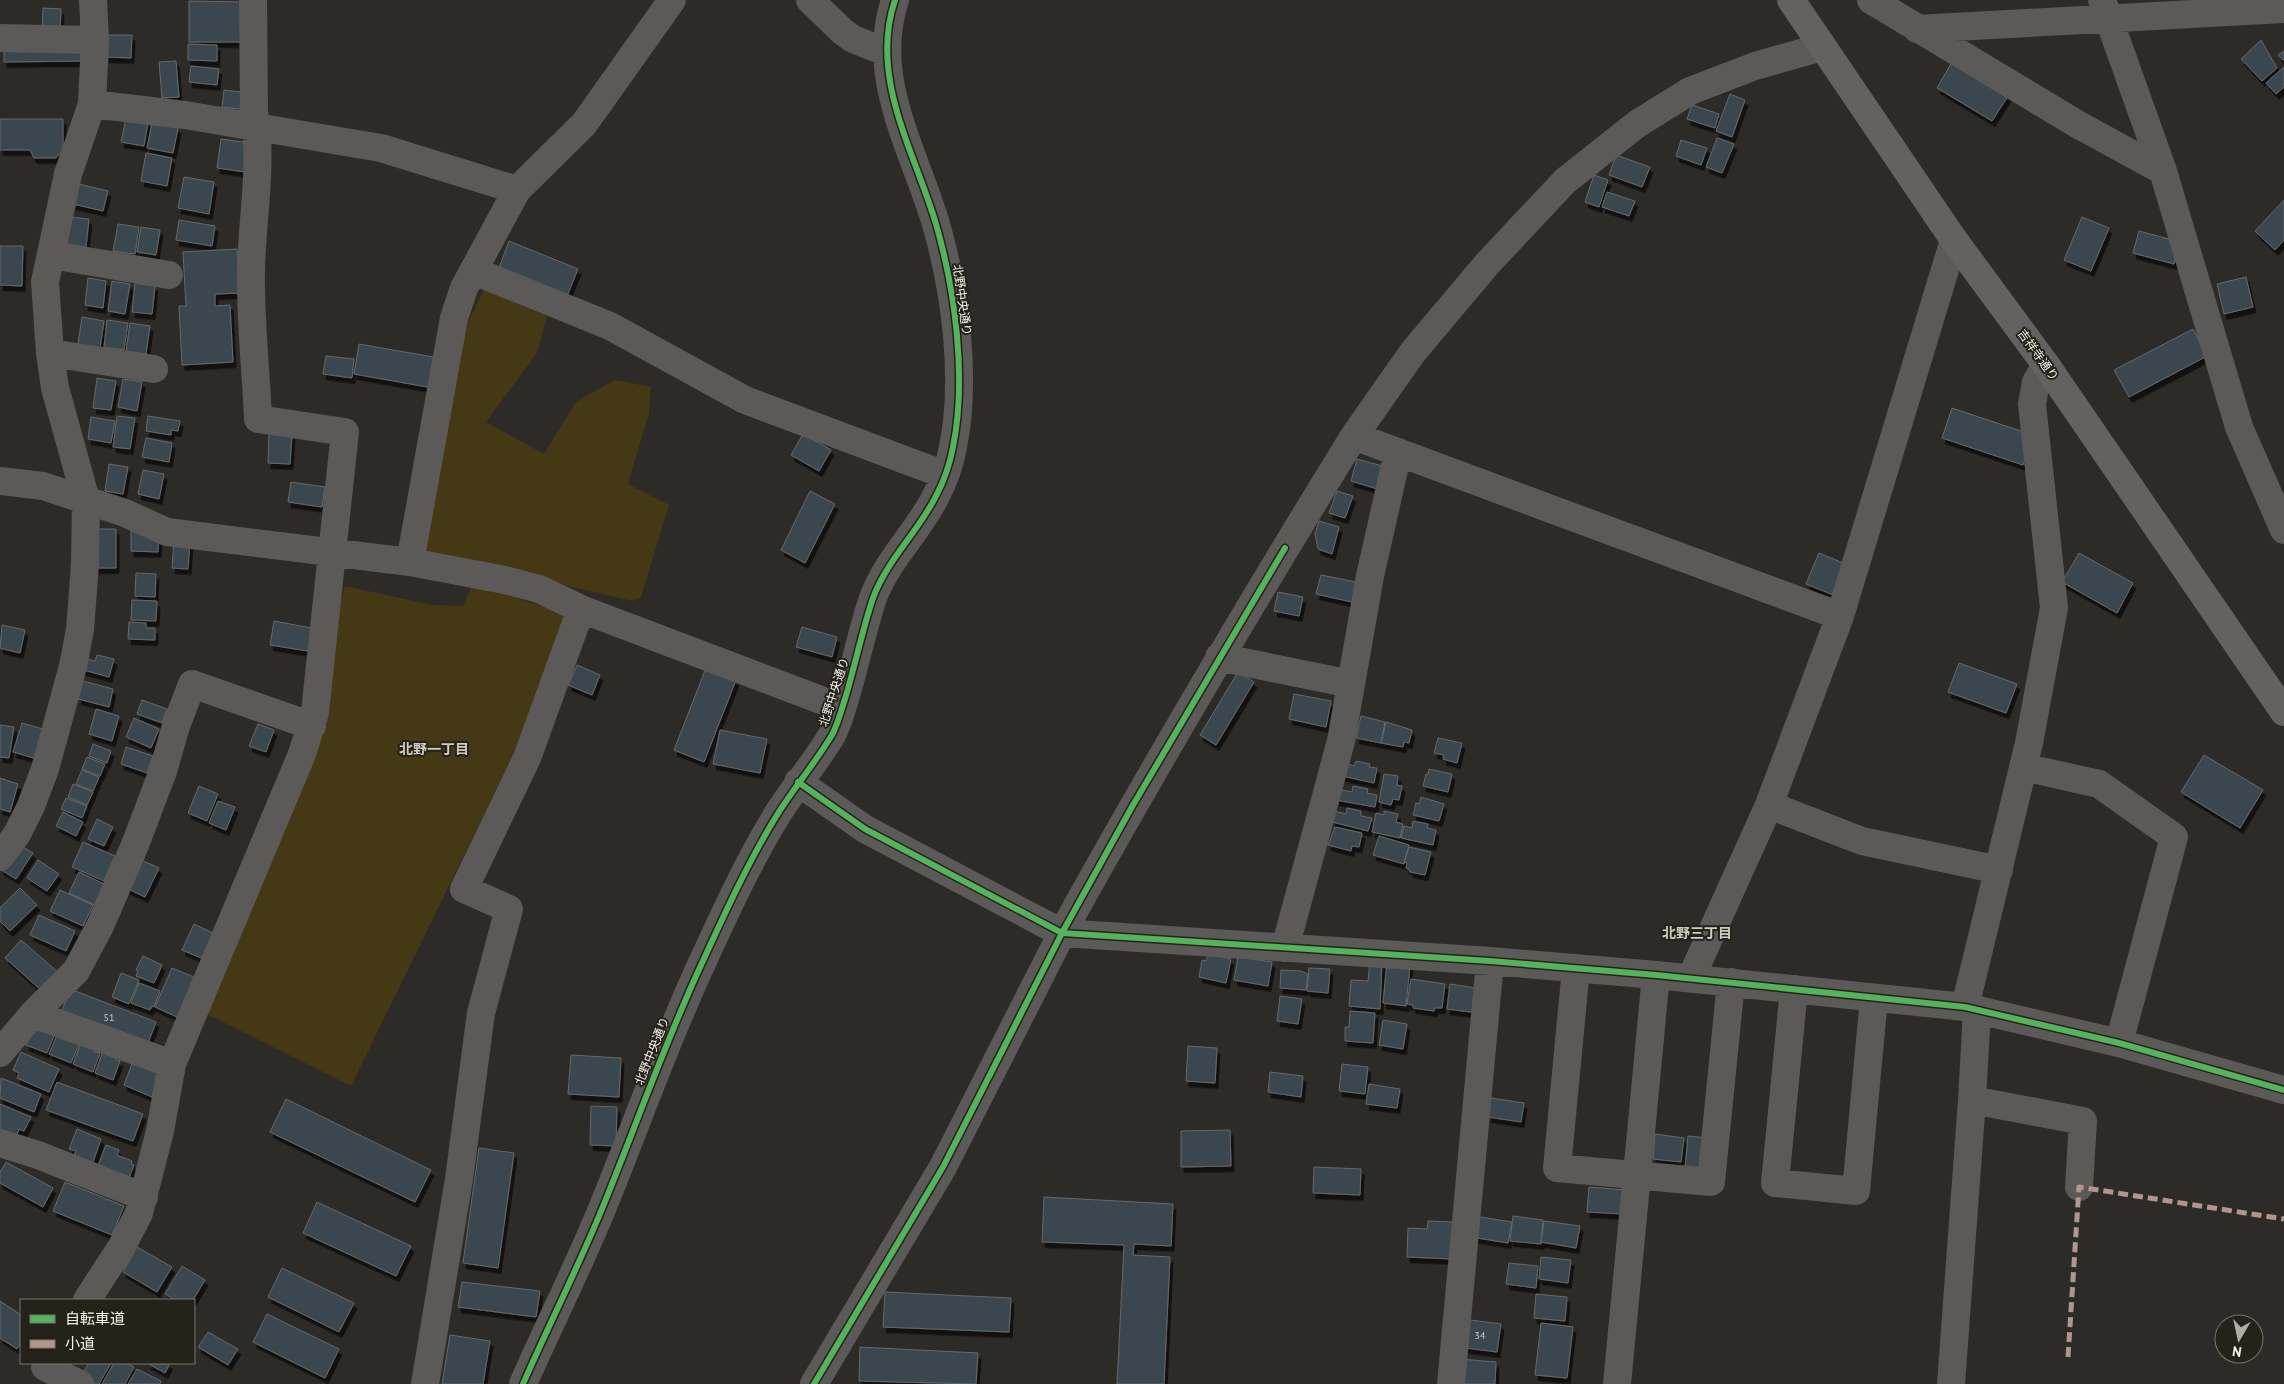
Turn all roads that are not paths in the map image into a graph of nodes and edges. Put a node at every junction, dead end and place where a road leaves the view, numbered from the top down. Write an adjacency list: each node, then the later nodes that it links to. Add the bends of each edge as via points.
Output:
1 (93, 0): 12 (street)
2 (253, 0): 16 (street, via 254,113)
3 (672, 0): 18 (street, via 584,124)
4 (810, 0): 14 (street, via 842,32)
5 (895, 0): 14 (street, 北野中央通り, via 889,19)
6 (1791, 0): 13 (main road, 吉祥寺通り)
7 (1871, 0): 10 (street)
8 (2105, 9): 9 (street); 10 (street); 17 (street)
9 (2284, 9)
10 (1917, 29): 17 (street)
11 (0, 38): 12 (street)
12 (95, 40): 15 (street)
13 (1822, 46): 19 (main road, 吉祥寺通り); 26 (street, via 1755,66 1690,91 1637,124 1565,181 1487,264 1413,352)
14 (886, 52): 28 (street, 北野中央通り, via 897,115 937,226 955,325 958,367 956,422)
15 (92, 104): 16 (street, via 185,115); 20 (street, via 68,174)
16 (257, 128): 18 (street, via 381,148); 32 (street, via 251,271 258,419 345,432)
17 (2163, 171): 31 (street, via 2239,427)
18 (517, 190): 21 (street)
19 (1954, 240): 24 (main road, 吉祥寺通り); 35 (street)
20 (51, 255): 22 (street); 23 (street, via 45,282)
21 (474, 271): 28 (street, via 610,326 745,400); 33 (street, via 464,288 454,318)
22 (170, 275)
23 (50, 353): 25 (street); 30 (street, via 55,388)
24 (2046, 364): 39 (main road, 吉祥寺通り); 41 (street, via 2036,382 2032,404 2054,608)
25 (154, 369)
26 (1354, 436): 27 (street); 36 (street)
27 (1398, 452): 35 (street); 37 (street, via 1370,576)
28 (945, 475): 38 (street, 北野中央通り, via 936,498 894,559 874,596)
29 (0, 481): 30 (street, via 43,486)
30 (86, 500): 32 (street, via 167,532); 44 (street, via 80,630 73,666 45,769 31,806 17,834)
31 (2284, 530)
32 (331, 554): 33 (street); 40 (street)
33 (410, 562): 34 (street, via 539,589)
34 (581, 609): 38 (street); 69 (street, via 526,758 464,890 509,908 481,1013 459,1179)
35 (1840, 616): 43 (street)
36 (1219, 657): 37 (street); 46 (street)
37 (1351, 684): 47 (street, via 1341,741)
38 (842, 708): 42 (street, 北野中央通り, via 833,733)
39 (2284, 712)
40 (312, 726): 56 (street, via 192,684 160,781 100,926 76,971); 59 (street)
41 (2023, 767): 45 (street); 57 (street, via 2099,784 2174,837)
42 (798, 782): 46 (street, via 865,829); 70 (street, 北野中央通り, via 775,817 693,981 605,1202)
43 (1769, 805): 45 (street, via 1862,841); 51 (street)
44 (0, 857)
45 (1999, 870): 55 (street)
46 (1062, 934): 47 (street); 71 (street, via 943,1167)
47 (1285, 948): 48 (street)
48 (1490, 961): 49 (street); 72 (street)
49 (1576, 968): 50 (street); 63 (street, via 1557,1168)
50 (1656, 975): 51 (street); 63 (street)
51 (1691, 978): 52 (street)
52 (1731, 982): 53 (street); 63 (street, via 1711,1182)
53 (1794, 989): 54 (street); 54 (street, via 1775,1183 1856,1191)
54 (1874, 998): 55 (street)
55 (1971, 1008): 57 (street); 61 (street)
56 (33, 1014): 58 (street); 59 (street)
57 (2119, 1043): 60 (street)
58 (0, 1053)
59 (172, 1064): 65 (street)
60 (2284, 1090)
61 (1972, 1100): 64 (street, via 2083,1121); 74 (street)
62 (0, 1143): 65 (street)
63 (1638, 1176): 73 (street)
64 (2079, 1188)
65 (144, 1197): 66 (street, via 132,1230)
66 (88, 1299)
67 (41, 1371): 68 (street)
68 (80, 1384)
69 (425, 1384)
70 (523, 1384)
71 (814, 1384)
72 (1451, 1384)
73 (1617, 1384)
74 (1951, 1384)

